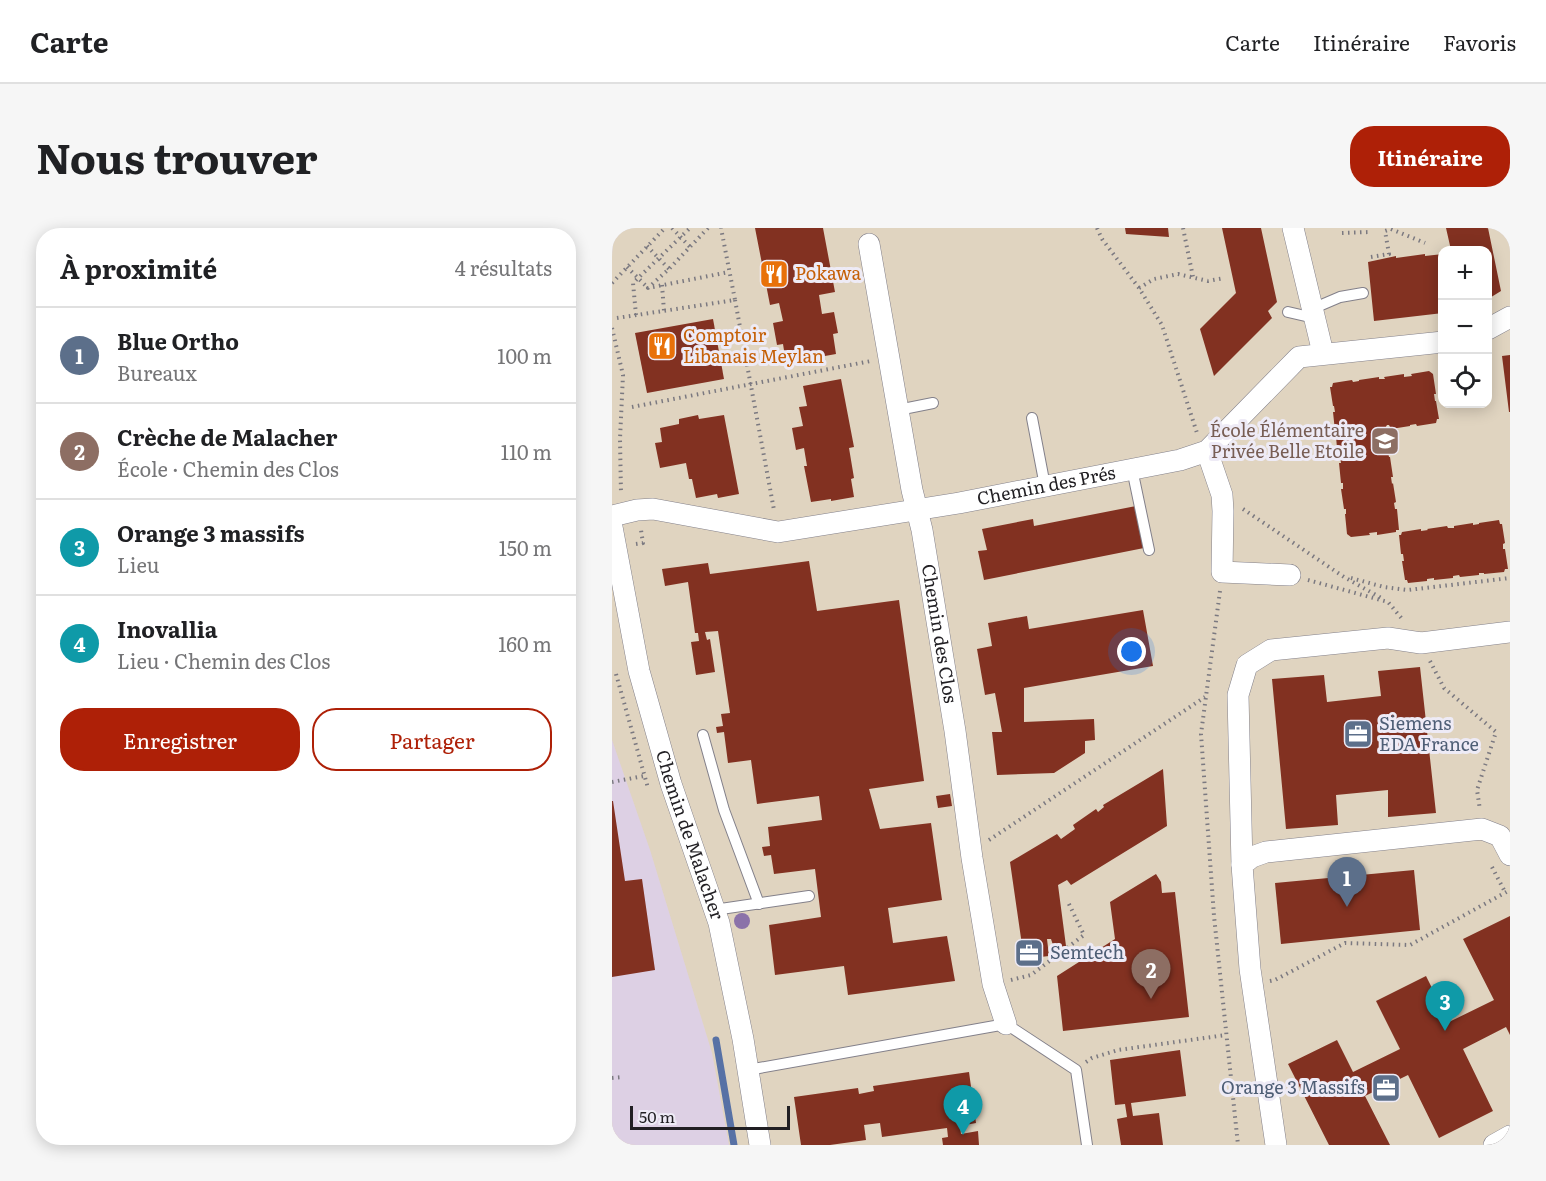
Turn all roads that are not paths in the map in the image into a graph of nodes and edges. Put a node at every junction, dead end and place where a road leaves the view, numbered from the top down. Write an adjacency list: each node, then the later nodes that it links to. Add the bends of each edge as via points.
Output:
1 (1293, 228): 5 (street)
2 (869, 244): 11 (street, Chemin des Clos)
3 (1363, 293): 5 (lane, via 1340,297)
4 (1288, 312): 5 (lane)
5 (1313, 314): 9 (street)
6 (1510, 317): 7 (street)
7 (1492, 327)
8 (1438, 342): 9 (street, Chemin des Prés)
9 (1323, 353): 13 (street, Chemin des Prés, via 1299,357)
10 (933, 404): 11 (lane)
11 (898, 410): 16 (street, Chemin des Clos)
12 (1032, 418): 15 (lane)
13 (1207, 451): 14 (street, Chemin des Prés); 19 (street, via 1222,495 1222,572)
14 (1132, 469): 15 (street, Chemin des Prés); 18 (lane)
15 (1045, 486): 16 (street, Chemin des Prés)
16 (918, 510): 17 (street, Chemin des Prés, via 778,532 653,509); 27 (street, Chemin des Clos, via 993,984)
17 (616, 518): 26 (street, Chemin de Malacher, via 623,606 639,671 671,784)
18 (1149, 550)
19 (1290, 575)
20 (1510, 632): 23 (street, via 1421,644 1388,638 1271,650 1247,665 1238,695)
21 (703, 735): 25 (lane, via 724,810)
22 (1510, 855): 23 (street, via 1500,836 1482,829 1266,852)
23 (1242, 865): 32 (street, via 1252,985)
24 (809, 896): 25 (lane)
25 (759, 904): 26 (lane)
26 (714, 910): 28 (street, Chemin de Malacher)
27 (1006, 1024): 28 (lane); 31 (lane, via 1076,1070)
28 (748, 1070): 30 (street, Chemin de Malacher)
29 (1510, 1136): 33 (street)
30 (760, 1145)
31 (1087, 1145)
32 (1276, 1145)
33 (1494, 1145)

